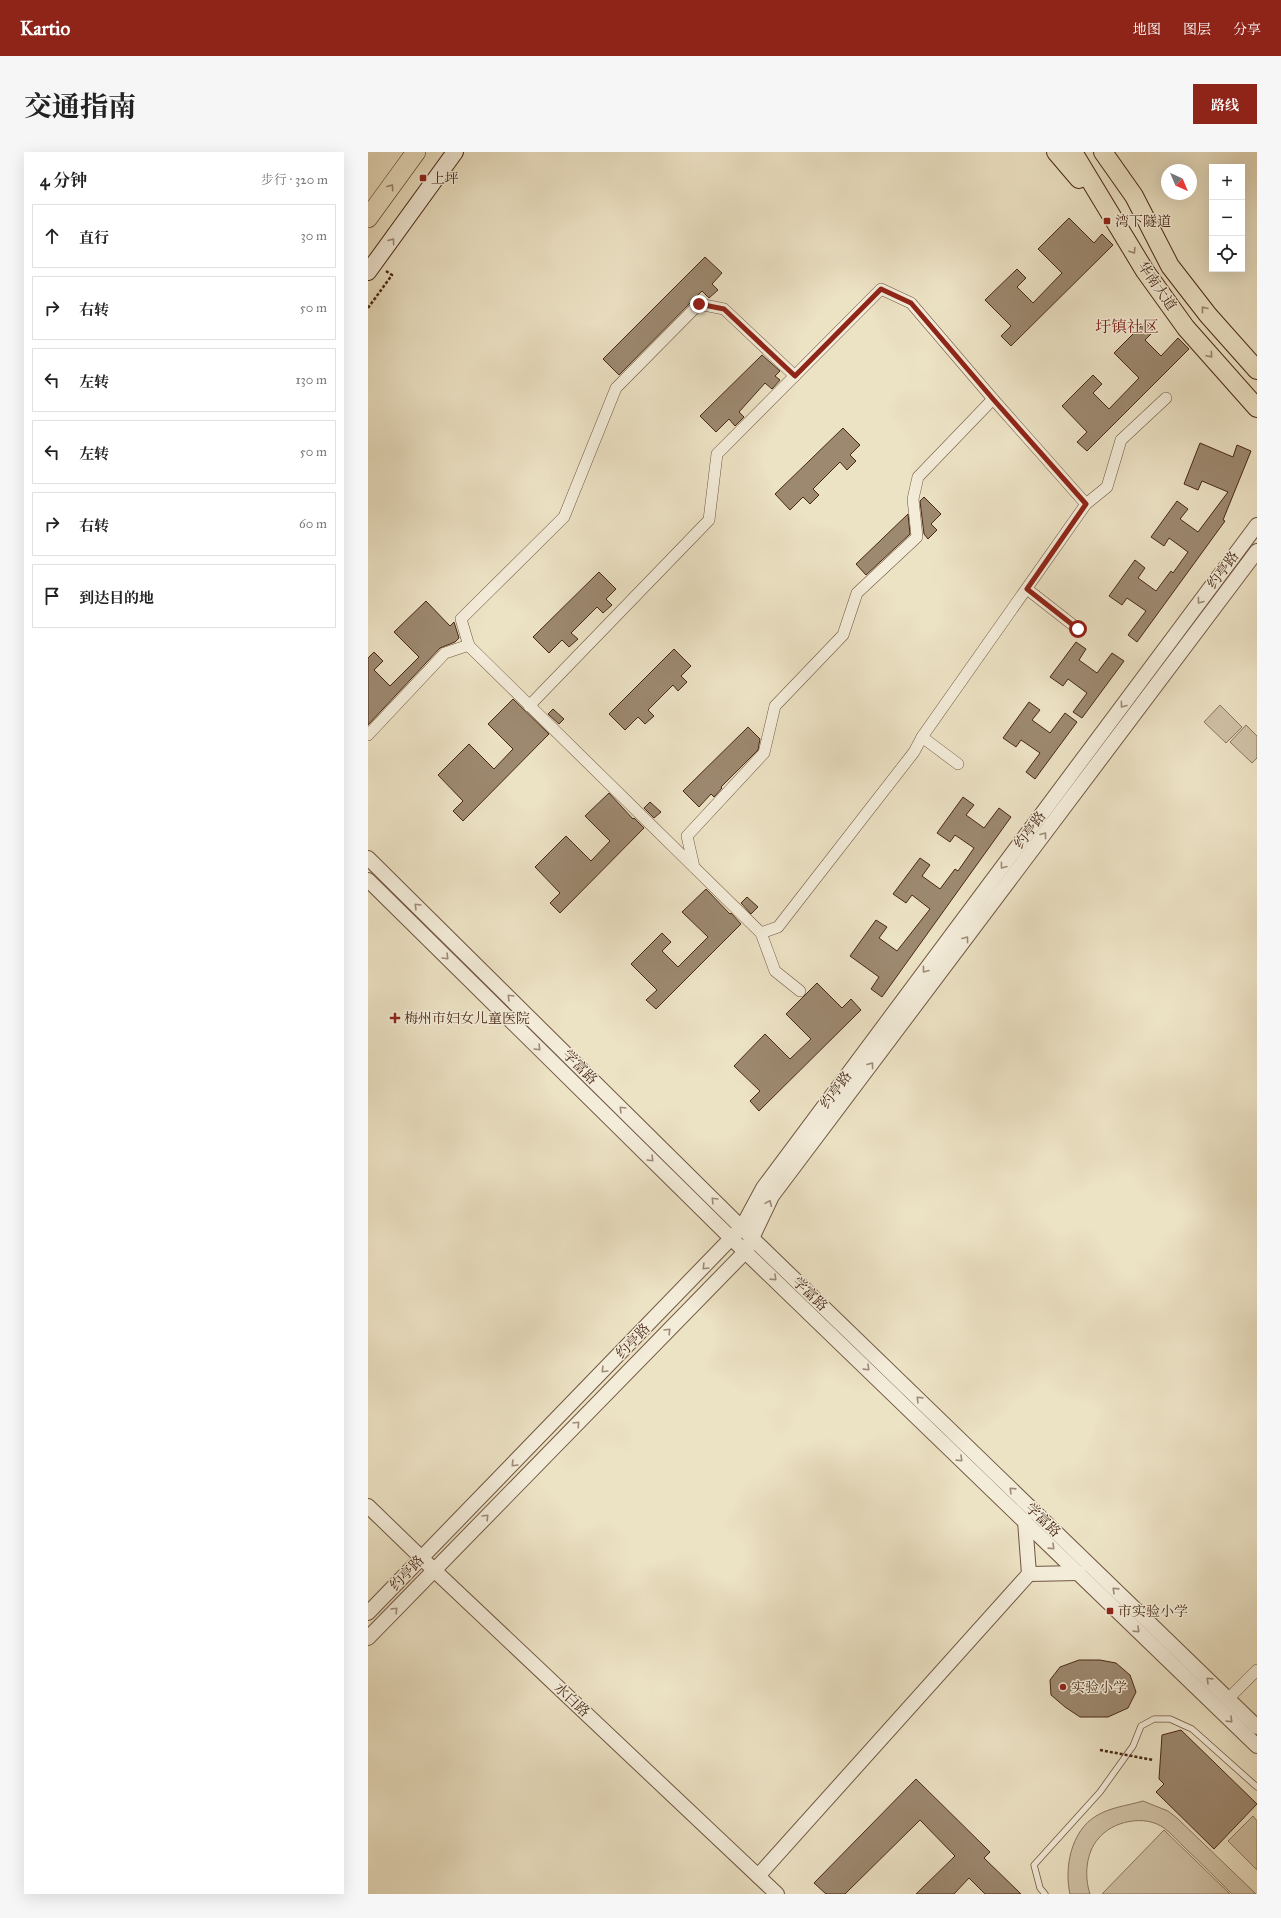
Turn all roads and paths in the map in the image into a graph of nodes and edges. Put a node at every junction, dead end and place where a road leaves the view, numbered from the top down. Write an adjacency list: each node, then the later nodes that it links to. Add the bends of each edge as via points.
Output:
1 (416, 152): 8 (highway, one-way to 1)
2 (455, 152): 10 (main road, one-way to 2)
3 (1056, 152): 9 (main road)
4 (1072, 152): 9 (main road, 华南大道)
5 (1103, 152): 7 (main road, 华南大道)
6 (1117, 152): 7 (main road)
7 (1134, 196): 13 (main road, 华南大道, one-way to 7, via 1208,315 1170,266)
8 (368, 218)
9 (1112, 218): 17 (main road, 华南大道, one-way to 17, via 1145,271 1186,328)
10 (368, 272)
11 (392, 276): 12 (path)
12 (368, 308)
13 (1257, 370)
14 (795, 376): 16 (street, via 881,289 911,303); 23 (street, via 724,309 699,304 616,388 564,517 461,619); 24 (street, via 717,454 709,520)
15 (1166, 398): 18 (street, via 1121,440 1107,487)
16 (993, 399): 18 (street); 29 (street, via 918,477 913,499 917,537 857,594 843,635 775,706 764,753 687,836)
17 (1257, 408)
18 (1086, 504): 21 (street)
19 (1257, 525): 33 (street, 约亭路, one-way to 33, via 763,1188)
20 (1257, 552): 35 (street, 约亭路, one-way to 20, via 772,1196)
21 (1027, 589): 22 (street); 26 (street)
22 (1078, 629)
23 (469, 645): 24 (street); 25 (street, via 444,653)
24 (529, 706): 29 (street)
25 (368, 735)
26 (922, 737): 27 (street); 31 (street, via 914,752 778,927)
27 (958, 764)
28 (368, 858): 33 (street, 学富路, one-way to 28)
29 (694, 868): 31 (street)
30 (368, 880): 34 (street, 学富路, one-way to 34)
31 (761, 933): 32 (street, via 775,972)
32 (800, 991)
33 (742, 1228): 34 (street, 约亭路); 35 (street, 学富路)
34 (732, 1239): 35 (street, 学富路); 38 (street, 约亭路, one-way to 38)
35 (749, 1245): 37 (street, 学富路, one-way to 37); 39 (street, 约亭路, one-way to 35); 45 (street, 学富路, one-way to 35)
36 (368, 1506): 38 (street, 水白路)
37 (1025, 1521): 40 (street, 学富路, one-way to 40); 41 (street)
38 (422, 1558): 39 (street, 水白路); 42 (street, 约亭路)
39 (434, 1570): 43 (street, 约亭路, one-way to 39); 51 (street, 水白路)
40 (1079, 1573): 41 (street); 47 (street, 学富路, one-way to 47)
41 (1029, 1574): 51 (street)
42 (368, 1613)
43 (368, 1638)
44 (1257, 1670): 45 (street)
45 (1228, 1699): 46 (street, 学富路)
46 (1257, 1727)
47 (1257, 1746)
48 (1100, 1750): 49 (path, bridge)
49 (1153, 1760)
50 (1257, 1787): 53 (lane, via 1192,1729 1170,1719 1154,1719 1141,1726 1133,1746 1100,1792 1034,1865 1040,1888)
51 (758, 1876): 52 (street, 水白路)
52 (777, 1894)
53 (1045, 1894)

